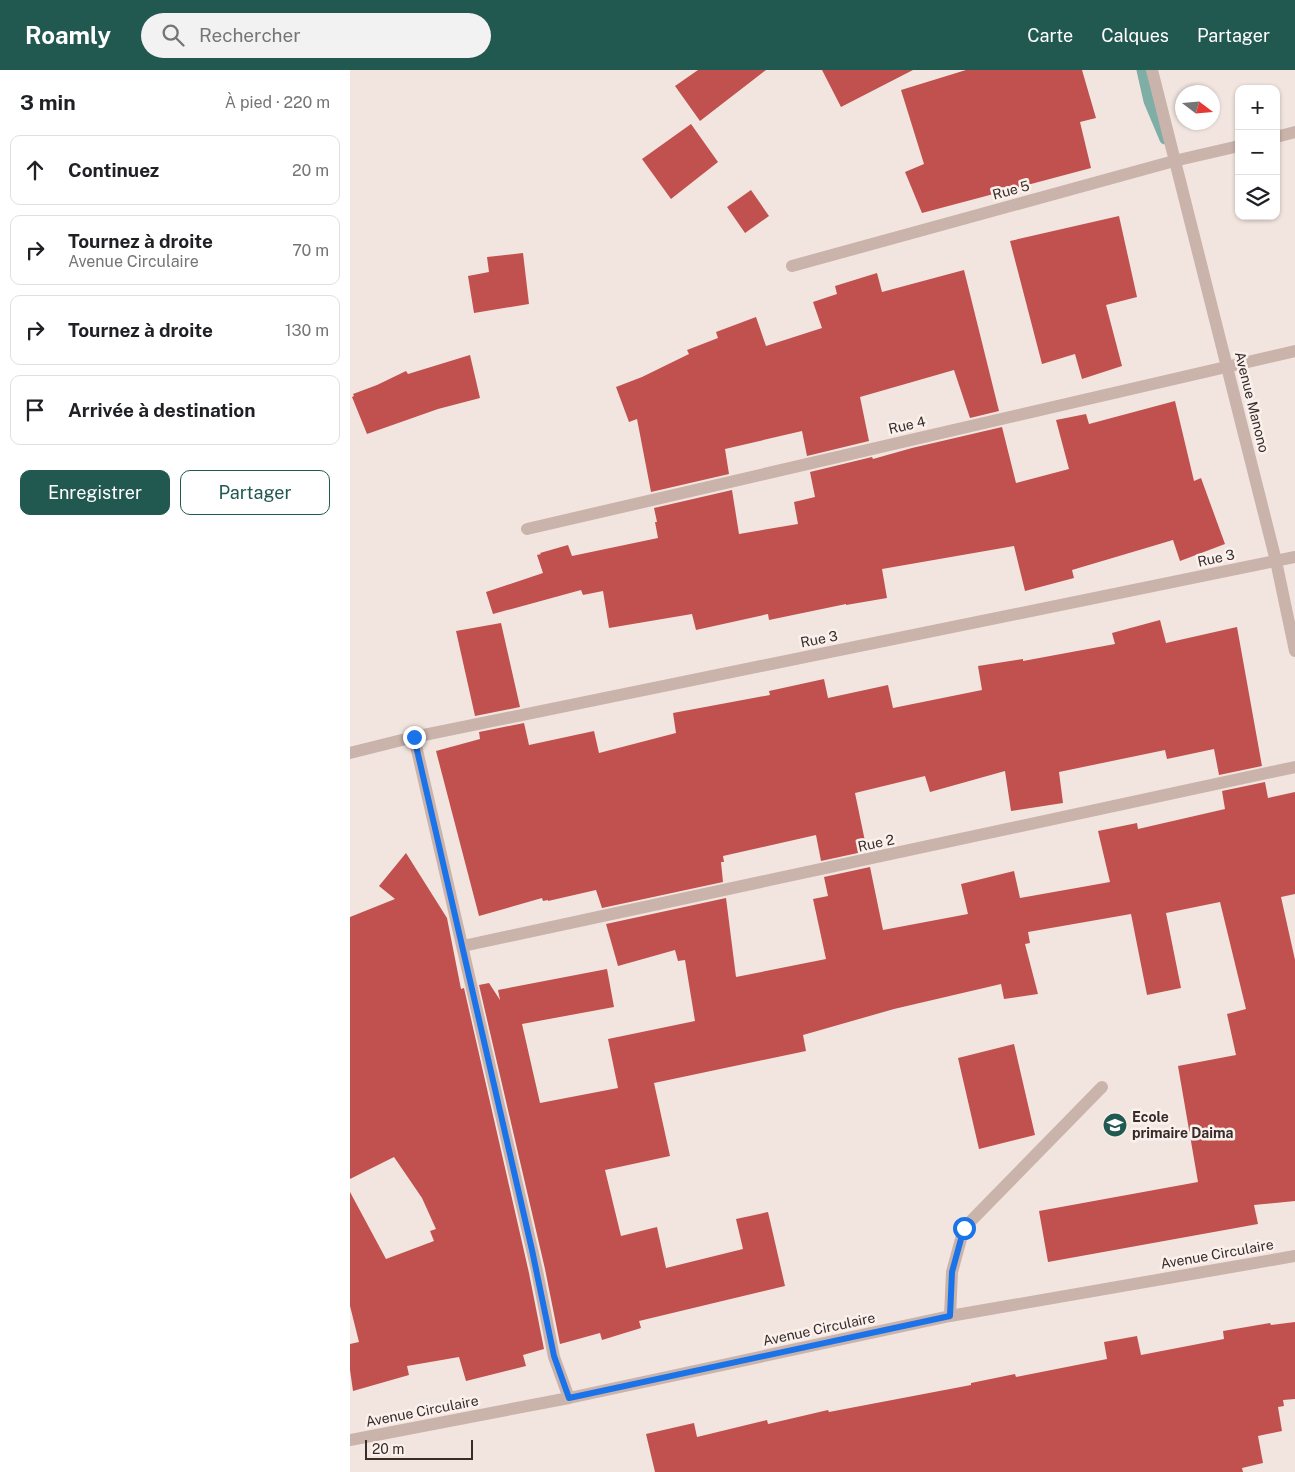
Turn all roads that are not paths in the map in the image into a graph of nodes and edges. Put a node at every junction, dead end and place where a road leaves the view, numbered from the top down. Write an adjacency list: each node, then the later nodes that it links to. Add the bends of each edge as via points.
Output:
1 (1152, 70): 5 (street, Avenue Manono)
2 (1295, 132): 3 (street)
3 (1280, 136)
4 (1235, 147): 5 (street, Rue 5)
5 (1174, 161): 6 (street, Rue 5); 8 (street, Avenue Manono)
6 (792, 266)
7 (1295, 351): 8 (street, Rue 4)
8 (1227, 366): 9 (street, Rue 4); 11 (street, Avenue Manono)
9 (527, 529)
10 (1295, 556): 11 (street, Rue 3)
11 (1276, 560): 12 (street, Avenue Manono); 13 (street, Rue 3)
12 (1295, 651)
13 (414, 737): 14 (street, Rue 3); 16 (street)
14 (350, 753)
15 (1295, 767): 16 (street, Rue 2)
16 (463, 946): 20 (street, via 554,1356)
17 (1102, 1087): 19 (street, via 964,1228 952,1272)
18 (1295, 1256): 19 (street, Avenue Circulaire)
19 (950, 1316): 20 (street, Avenue Circulaire)
20 (569, 1398): 21 (street, Avenue Circulaire)
21 (350, 1440)

